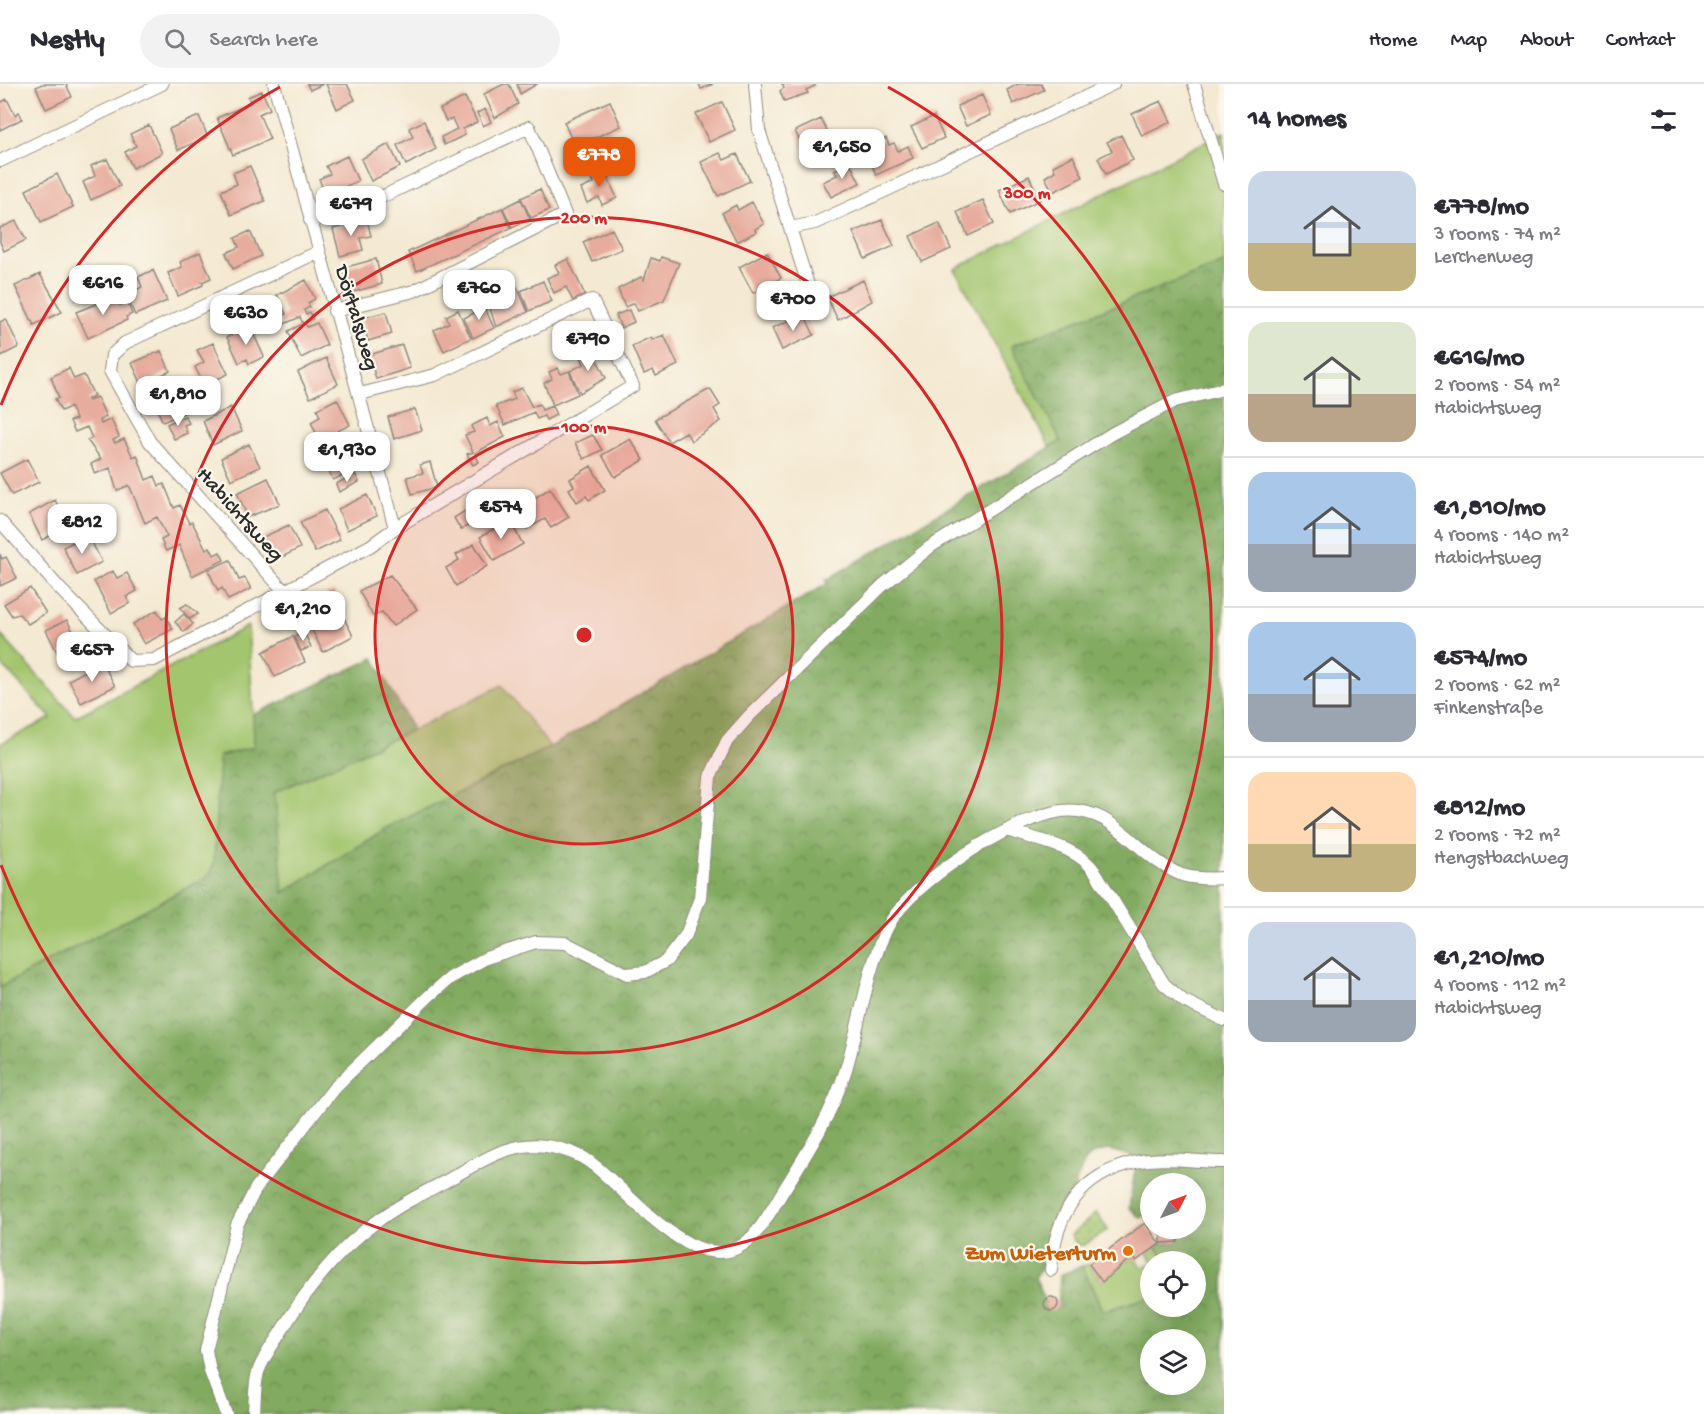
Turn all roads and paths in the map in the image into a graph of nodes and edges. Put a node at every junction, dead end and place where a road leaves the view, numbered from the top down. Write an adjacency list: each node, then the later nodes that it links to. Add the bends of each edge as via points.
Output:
1 (162, 84): 6 (street)
2 (274, 84): 8 (street, Dörtalsweg)
3 (755, 84): 9 (street, via 759,130)
4 (1113, 84): 9 (street, via 815,223)
5 (1194, 84): 7 (street)
6 (0, 161)
7 (1224, 183)
8 (310, 220): 10 (street, Dörtalsweg); 12 (street, via 386,195 528,127 565,214 414,291)
9 (790, 228): 11 (street)
10 (318, 252): 12 (street, Dörtalsweg); 17 (street, Habichtsweg, via 125,343 112,355 110,370 150,442)
11 (810, 291)
12 (334, 311): 14 (street, Dörtalsweg)
13 (1224, 389): 23 (street, via 1175,401 1113,433 930,547 882,586 749,716 727,741 710,777 700,898 686,935 666,961 632,975 614,970 566,943 536,942 496,953 440,986 334,1088 256,1188 237,1225 206,1350)
14 (360, 394): 16 (street, Dörtalsweg); 16 (street, Habichtsweg, via 435,375 592,300 633,386)
15 (0, 521): 17 (street, Habichtsweg, via 131,661 154,660)
16 (395, 528): 17 (street, Habichtsweg, via 370,546)
17 (284, 591)
18 (1010, 831): 19 (street, via 1048,814 1084,811 1113,824 1173,871 1200,879); 20 (street, via 1072,852 1086,861 1164,984 1184,1001); 24 (street, via 966,854 934,877 892,919 881,943 846,1069 829,1114 764,1220 744,1244 732,1250 711,1251 684,1240 654,1220 579,1155 543,1145 507,1148 381,1218 323,1271 261,1364)
19 (1224, 878)
20 (1224, 1020)
21 (1224, 1162): 22 (street, via 1137,1162 1093,1180 1076,1196 1062,1220)
22 (1051, 1270)
23 (226, 1414)
24 (254, 1414)

